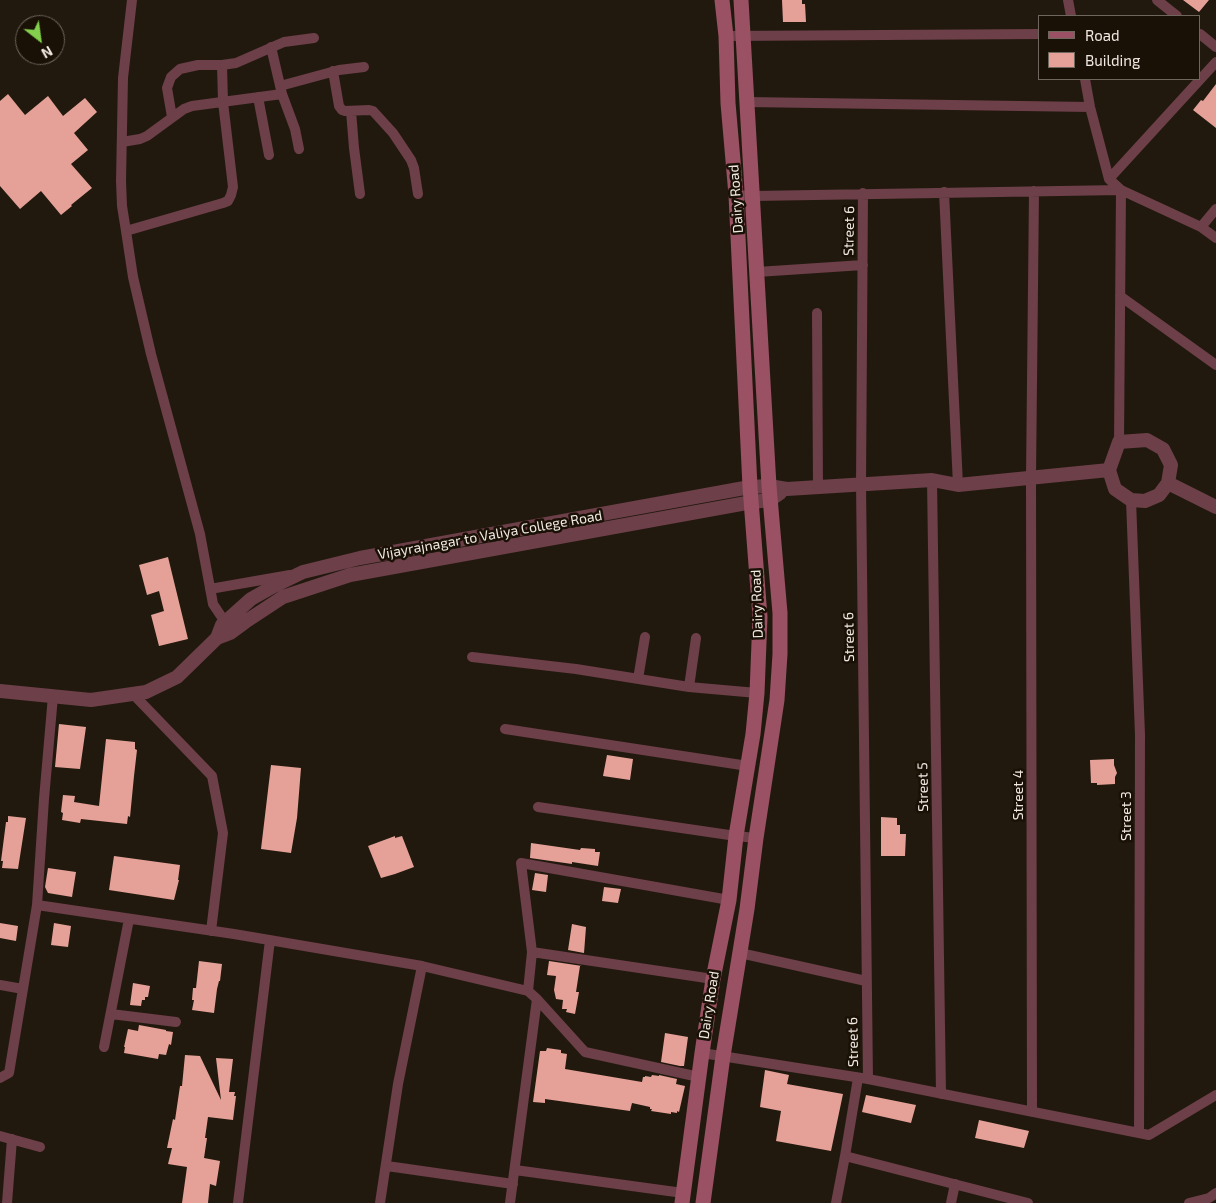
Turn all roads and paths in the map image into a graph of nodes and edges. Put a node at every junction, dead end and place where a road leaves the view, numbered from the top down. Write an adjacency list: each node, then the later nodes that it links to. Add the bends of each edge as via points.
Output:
1 (132, 0): 29 (street, via 123,78)
2 (722, 0): 10 (main road, Dairy Road)
3 (742, 0): 11 (main road, Dairy Road)
4 (1068, 0): 6 (street)
5 (1157, 0): 7 (street)
6 (1071, 15)
7 (1176, 15)
8 (1038, 34): 11 (street)
9 (1201, 35): 14 (street)
10 (726, 36): 11 (street); 39 (main road, Dairy Road)
11 (743, 36): 25 (main road, Dairy Road)
12 (314, 38): 13 (street)
13 (271, 47): 16 (street, via 236,63); 22 (street)
14 (1216, 47)
15 (1216, 62): 19 (street)
16 (222, 65): 24 (street); 28 (street, via 188,66 176,72 167,88)
17 (364, 67): 18 (street)
18 (333, 71): 22 (street); 27 (street, via 339,106 346,112)
19 (1201, 78)
20 (1084, 80): 26 (street)
21 (1200, 80): 32 (street)
22 (281, 90): 23 (street); 30 (street)
23 (258, 97): 24 (street); 31 (street)
24 (222, 102): 28 (street, via 184,108); 43 (street, via 233,186 228,201)
25 (747, 102): 26 (street); 40 (main road, Dairy Road)
26 (1090, 106): 32 (street)
27 (351, 111): 36 (street); 37 (street, via 373,111 393,133 411,160)
28 (172, 117): 29 (street, via 148,136)
29 (122, 142): 43 (street, via 122,206)
30 (299, 149)
31 (269, 155)
32 (1109, 179): 33 (street)
33 (1121, 190): 34 (street); 42 (street); 47 (street)
34 (1034, 191): 35 (street); 52 (street, Street 4)
35 (944, 192): 38 (street); 55 (street)
36 (360, 194)
37 (418, 194)
38 (863, 194): 40 (street); 45 (street, Street 6)
39 (736, 195): 40 (street); 59 (main road, Dairy Road)
40 (752, 196): 46 (main road, Dairy Road)
41 (1216, 209): 42 (street)
42 (1201, 227): 44 (street)
43 (126, 231): 63 (street, via 151,354 200,534)
44 (1216, 238)
45 (862, 265): 46 (street); 54 (street, Street 6)
46 (756, 272): 58 (main road, Dairy Road)
47 (1120, 296): 49 (street); 50 (street)
48 (817, 314): 57 (street)
49 (1216, 365)
50 (1119, 442): 51 (street); 56 (street, via 1146,440 1162,449 1171,465)
51 (1109, 470): 52 (street, Vijayrajnagar to Valiya College Road); 60 (street, via 1115,488)
52 (1031, 477): 55 (street, Vijayrajnagar to Valiya College Road); 104 (street, Street 4)
53 (932, 480): 54 (street, Vijayrajnagar to Valiya College Road); 55 (street, Vijayrajnagar to Valiya College Road); 102 (street, Street 5)
54 (860, 484): 57 (street, Vijayrajnagar to Valiya College Road); 89 (street, Street 6)
55 (958, 484)
56 (1168, 484): 60 (street, via 1159,495); 61 (street)
57 (818, 487): 58 (street, Vijayrajnagar to Valiya College Road)
58 (769, 493): 59 (street, Vijayrajnagar to Valiya College Road); 79 (main road, Dairy Road, via 780,613 780,654 777,700)
59 (751, 495): 62 (street, Vijayrajnagar to Valiya College Road, via 360,558); 66 (street, Vijayrajnagar to Valiya College Road, via 350,575 283,597); 72 (main road, Dairy Road, via 760,617)
60 (1131, 500): 105 (street, Street 3, via 1140,735)
61 (1215, 505)
62 (303, 572): 63 (street); 64 (street, Vijayrajnagar to Valiya College Road, via 252,599)
63 (210, 588): 64 (street, via 213,604)
64 (225, 622): 66 (street, Vijayrajnagar to Valiya College Road)
65 (645, 637): 69 (street)
66 (218, 638): 73 (street, Vijayrajnagar to Valiya College Road, via 177,677 146,692)
67 (696, 638): 70 (street)
68 (472, 657): 69 (street)
69 (638, 679): 70 (street)
70 (689, 687): 72 (street)
71 (0, 691): 74 (street, Vijayrajnagar to Valiya College Road)
72 (756, 693): 76 (main road, Dairy Road)
73 (133, 694): 74 (street, Vijayrajnagar to Valiya College Road, via 91,700); 83 (street, via 212,776 223,833)
74 (53, 696): 81 (street)
75 (505, 729): 76 (street)
76 (748, 766): 78 (main road, Dairy Road)
77 (538, 807): 78 (street)
78 (736, 836): 79 (street); 80 (main road, Dairy Road)
79 (756, 838): 86 (main road, Dairy Road)
80 (729, 900): 85 (street, via 521,863); 88 (main road, Dairy Road)
81 (37, 905): 82 (street); 91 (street)
82 (129, 919): 83 (street); 94 (street)
83 (211, 931): 84 (street)
84 (270, 940): 87 (street); 117 (street)
85 (532, 952): 88 (street); 92 (street)
86 (740, 953): 89 (street); 98 (main road, Dairy Road)
87 (422, 966): 92 (street); 110 (street, via 398,1084)
88 (713, 979): 97 (main road, Dairy Road)
89 (866, 981): 101 (street, Street 6)
90 (0, 984): 91 (street)
91 (23, 989): 100 (street, via 9,1073)
92 (528, 991): 93 (street)
93 (537, 999): 99 (street, via 584,1052); 111 (street)
94 (111, 1014): 95 (street); 96 (street)
95 (176, 1022)
96 (104, 1047)
97 (702, 1053): 98 (street); 99 (main road, Dairy Road)
98 (723, 1056): 101 (street); 120 (main road, Dairy Road)
99 (699, 1077): 115 (main road, Dairy Road)
100 (0, 1078)
101 (863, 1079): 102 (street); 109 (street, Street 6)
102 (940, 1094): 104 (street)
103 (1216, 1095): 105 (street, via 1149,1135)
104 (1032, 1112): 105 (street)
105 (1139, 1133)
106 (0, 1136): 107 (street)
107 (12, 1139): 108 (street); 116 (street)
108 (40, 1147)
109 (845, 1156): 113 (street); 121 (street, Street 6)
110 (387, 1166): 112 (street); 118 (street)
111 (515, 1170): 112 (street); 115 (street)
112 (513, 1184): 119 (street)
113 (955, 1184): 122 (street); 123 (street)
114 (1216, 1193): 124 (street)
115 (683, 1198)
116 (7, 1203)
117 (238, 1203)
118 (380, 1203)
119 (510, 1203)
120 (703, 1203)
121 (836, 1203)
122 (951, 1203)
123 (1028, 1203)
124 (1189, 1203)

